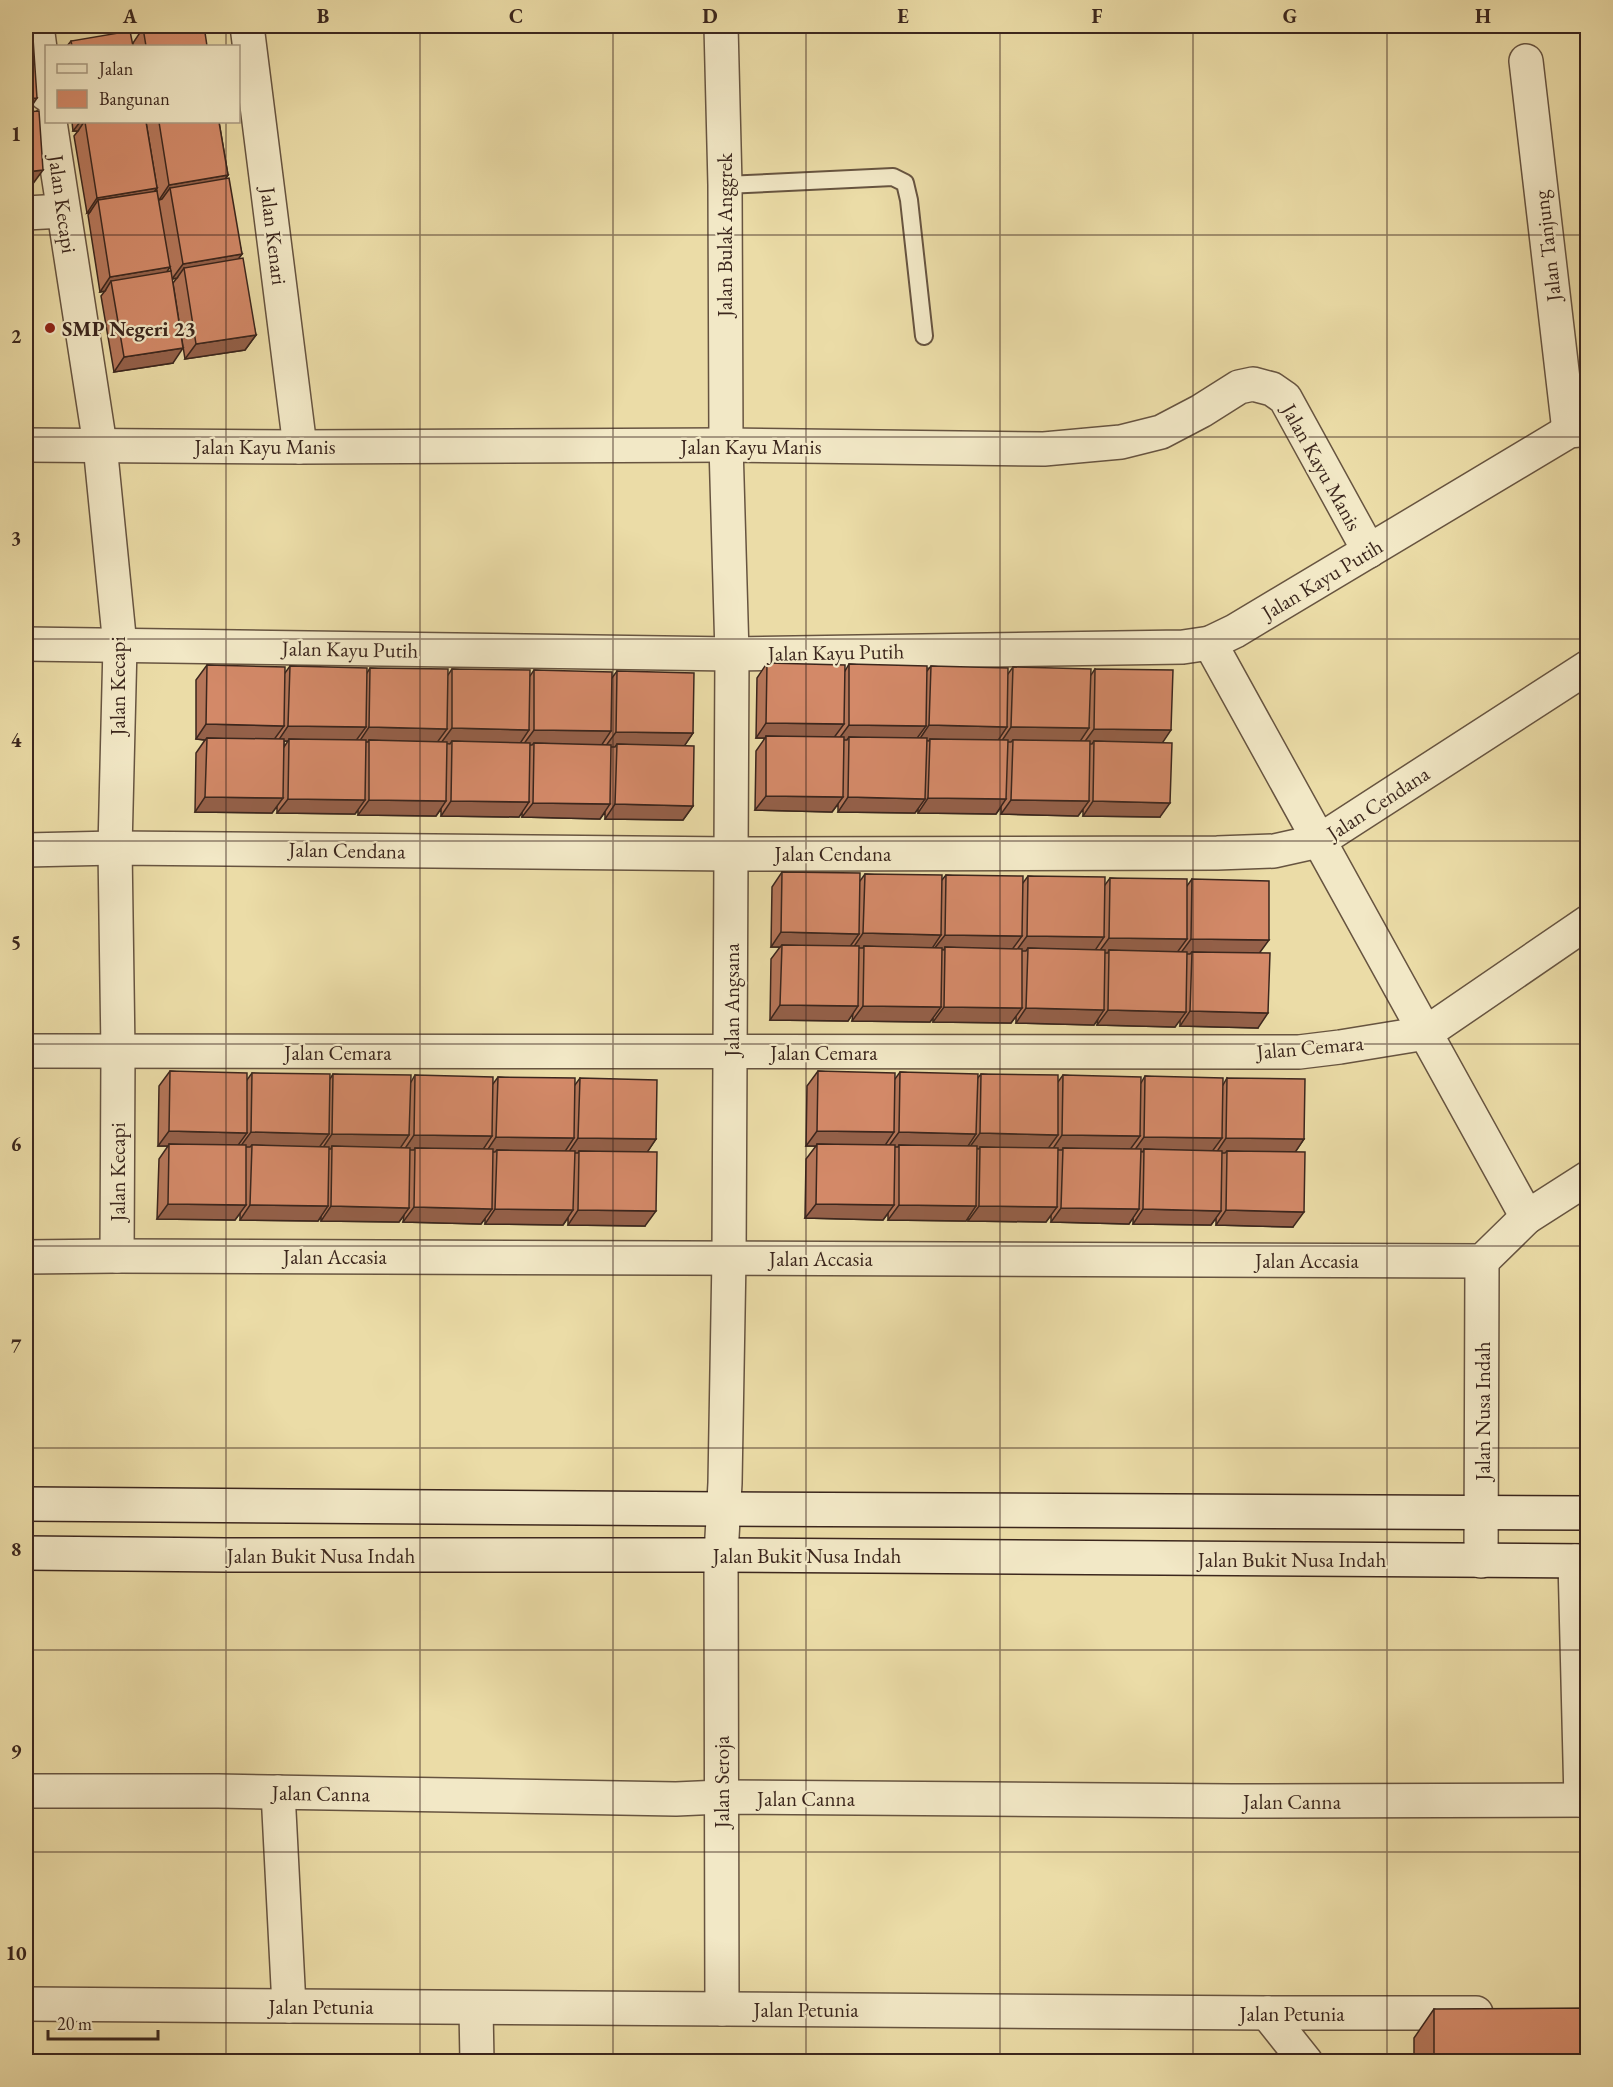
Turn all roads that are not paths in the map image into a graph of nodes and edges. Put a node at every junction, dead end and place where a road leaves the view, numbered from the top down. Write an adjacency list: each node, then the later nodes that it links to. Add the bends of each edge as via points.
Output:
1 (37, 26): 5 (street)
2 (247, 26): 15 (street, Jalan Kenari)
3 (721, 26): 7 (street, Jalan Bulak Anggrek)
4 (1526, 61): 11 (street, Jalan Tanjung)
5 (45, 86)
6 (50, 123): 8 (street, Jalan Kecapi)
7 (725, 185): 10 (lane, via 893,177 905,183); 14 (street, Jalan Bulak Anggrek)
8 (63, 211): 9 (street); 13 (street, Jalan Kecapi)
9 (26, 213)
10 (924, 336)
11 (1578, 430): 16 (street, Jalan Kayu Putih)
12 (26, 445): 13 (street, Jalan Kayu Manis)
13 (100, 445): 15 (street, Jalan Kayu Manis); 19 (street, Jalan Kecapi)
14 (726, 445): 15 (street, Jalan Kayu Manis); 16 (street, Jalan Kayu Manis, via 1044,449 1121,442 1161,432 1239,387 1253,384 1272,389 1285,398); 20 (street, Jalan Angsana)
15 (300, 447)
16 (1369, 550): 17 (street, Jalan Kayu Putih)
17 (1210, 643): 20 (street, Jalan Kayu Putih, via 1183,647); 22 (street)
18 (26, 644): 19 (street, Jalan Kayu Putih)
19 (120, 646): 20 (street, Jalan Kayu Putih); 23 (street, Jalan Kecapi)
20 (732, 654): 25 (street, Jalan Angsana)
21 (1587, 667): 22 (street, Jalan Cendana)
22 (1319, 841): 25 (street, Jalan Cendana, via 1274,850 1217,852); 27 (street)
23 (115, 848): 24 (street, Jalan Cendana); 25 (street, Jalan Cendana); 29 (street, Jalan Kecapi)
24 (26, 850)
25 (732, 854): 30 (street, Jalan Angsana)
26 (1587, 922): 27 (street, Jalan Cemara)
27 (1426, 1032): 30 (street, Jalan Cemara, via 1299,1052); 32 (street)
28 (26, 1051): 29 (street, Jalan Cemara)
29 (118, 1052): 30 (street, Jalan Cemara); 33 (street, Jalan Kecapi)
30 (731, 1052): 35 (street, Jalan Angsana)
31 (1587, 1179): 32 (street)
32 (1527, 1217): 36 (street)
33 (117, 1256): 34 (street, Jalan Accasia); 35 (street, Jalan Accasia)
34 (26, 1257)
35 (729, 1257): 36 (street, Jalan Accasia); 38 (street, Jalan Angsana)
36 (1482, 1260): 40 (street, Jalan Nusa Indah)
37 (26, 1504): 38 (street)
38 (723, 1509): 40 (street); 42 (street, Jalan Angsana)
39 (1587, 1513): 40 (street)
40 (1481, 1514): 43 (street, Jalan Nusa Indah)
41 (26, 1553): 42 (street, Jalan Bukit Nusa Indah)
42 (721, 1555): 43 (street, Jalan Bukit Nusa Indah); 47 (street, Jalan Seroja)
43 (1481, 1561): 44 (street, Jalan Bukit Nusa Indah)
44 (1581, 1561): 48 (street)
45 (26, 1791): 46 (street, Jalan Canna)
46 (278, 1792): 47 (street, Jalan Canna); 50 (street)
47 (721, 1797): 48 (street, Jalan Canna); 52 (street, Jalan Seroja)
48 (1584, 1800)
49 (26, 2004): 50 (street, Jalan Petunia)
50 (289, 2006): 51 (street, Jalan Petunia)
51 (476, 2008): 52 (street, Jalan Petunia); 55 (street)
52 (722, 2009): 53 (street, Jalan Petunia)
53 (1267, 2013): 54 (street, Jalan Petunia); 56 (street)
54 (1504, 2013)
55 (477, 2061)
56 (1306, 2061)

